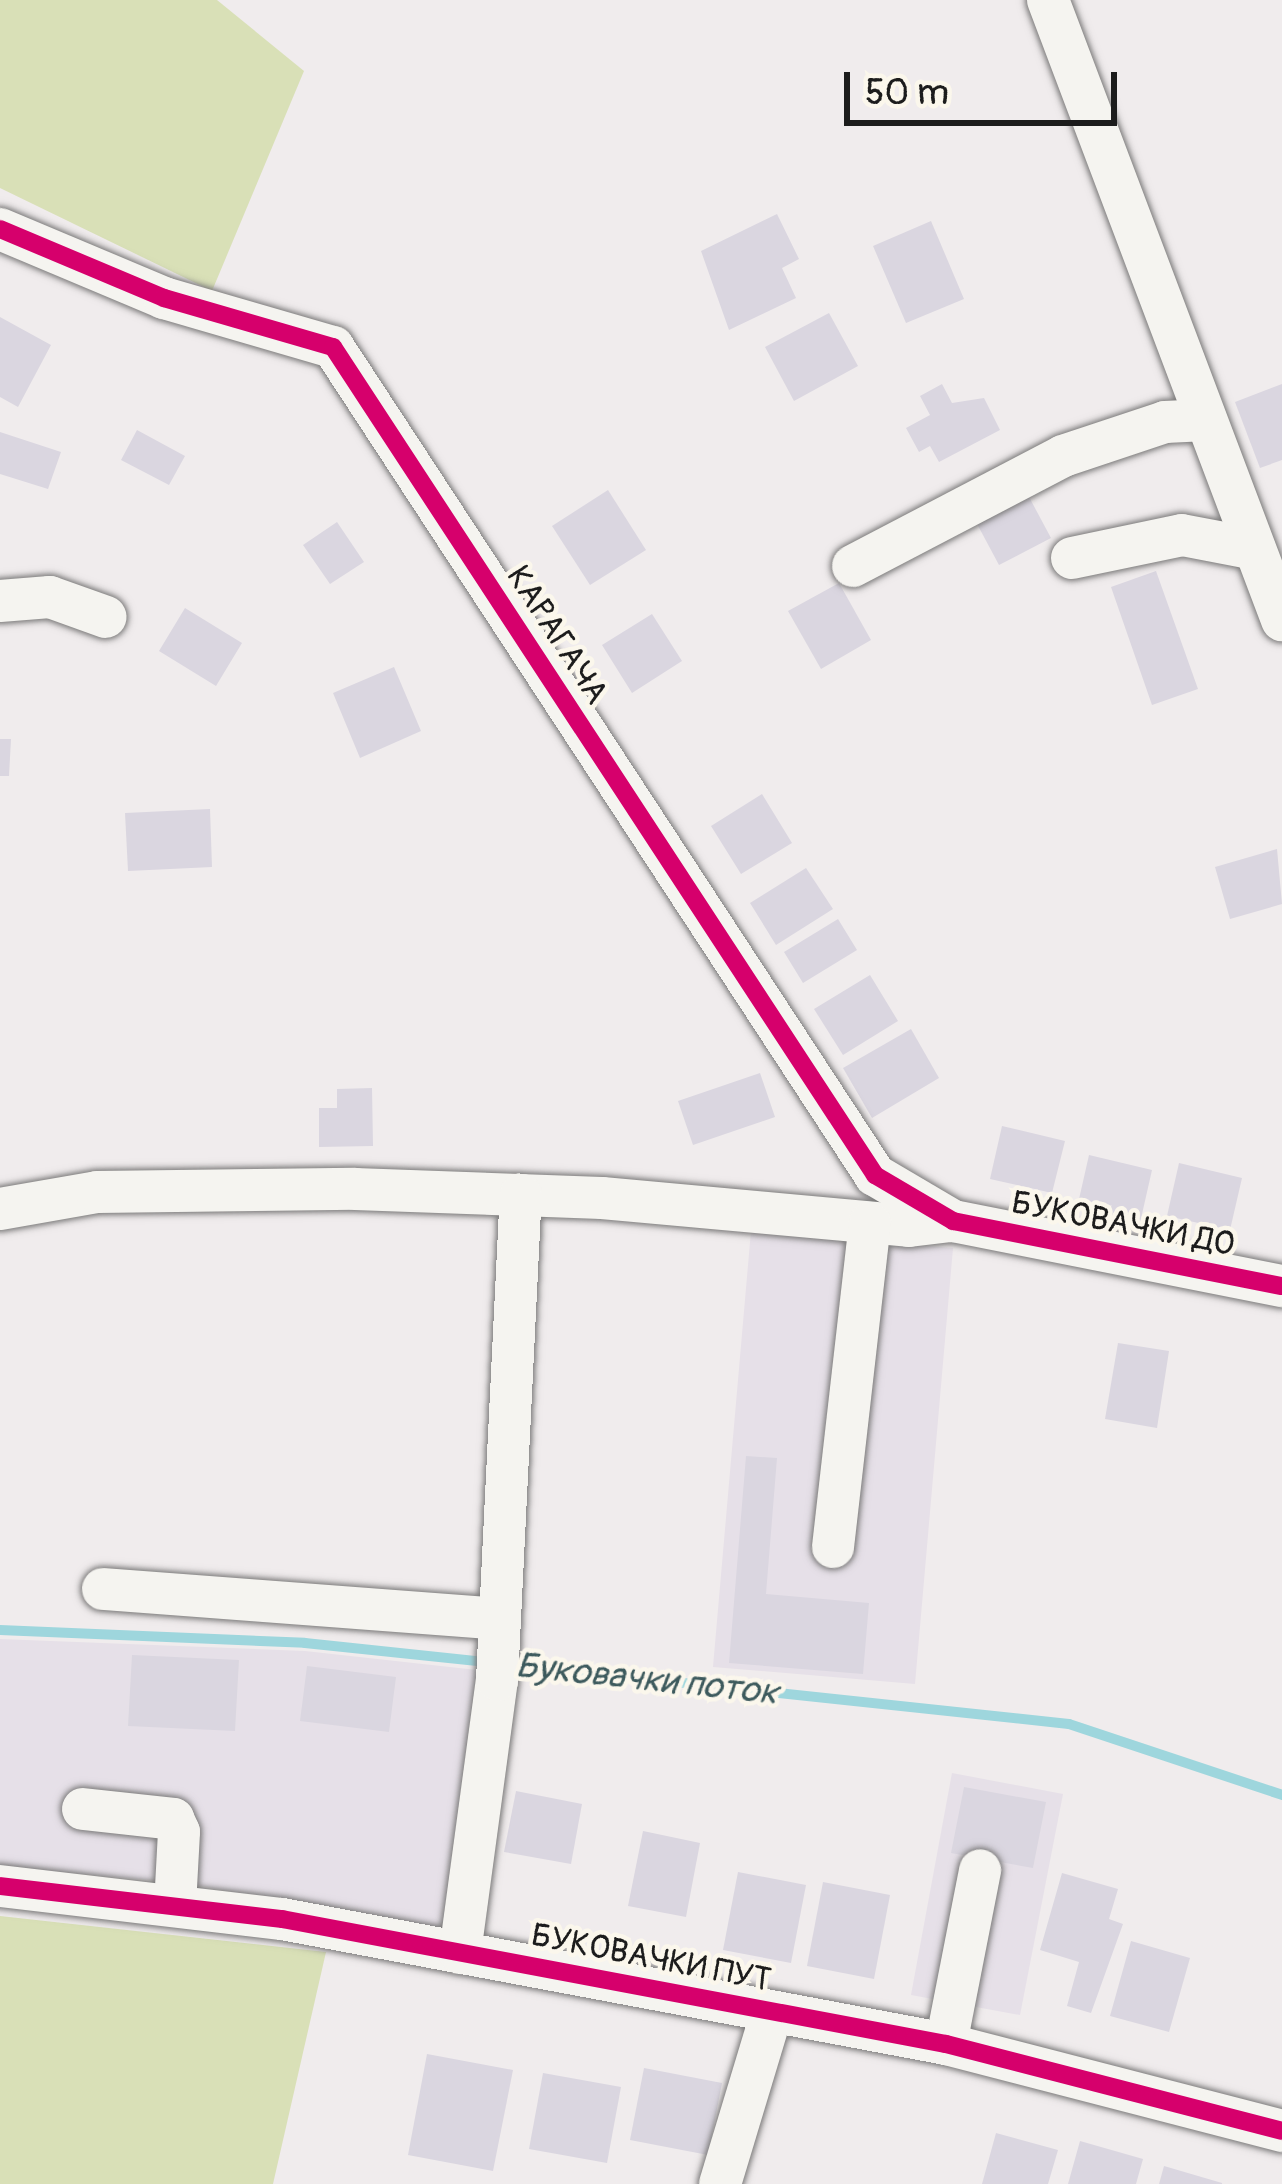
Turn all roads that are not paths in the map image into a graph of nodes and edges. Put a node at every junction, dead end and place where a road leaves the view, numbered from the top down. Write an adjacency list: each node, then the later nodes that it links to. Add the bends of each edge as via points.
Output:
1 (1048, 0): 3 (street)
2 (0, 229): 12 (street, КАРАГАЧА, via 164,298 333,347 875,1175)
3 (1207, 420): 5 (street); 6 (street, via 1149,426 1063,456)
4 (1072, 558): 5 (street, via 1182,535)
5 (1267, 562): 9 (street)
6 (854, 566)
7 (0, 601): 8 (street, via 50,597)
8 (106, 616)
9 (1282, 620)
10 (521, 1195): 11 (street, via 97,1192); 13 (street); 17 (street)
11 (0, 1209)
12 (953, 1221): 13 (street); 14 (street, БУКОВАЧКИ ДО)
13 (870, 1222): 15 (street)
14 (1282, 1286)
15 (833, 1547)
16 (103, 1589): 17 (street)
17 (498, 1648): 22 (street)
18 (83, 1809): 21 (street, via 173,1819)
19 (980, 1870): 24 (street)
20 (0, 1886): 21 (street, БУКОВАЧКИ ПУТ)
21 (175, 1905): 22 (street, БУКОВАЧКИ ПУТ)
22 (460, 1953): 23 (street, БУКОВАЧКИ ПУТ)
23 (772, 2012): 24 (street, БУКОВАЧКИ ПУТ); 26 (street)
24 (946, 2044): 25 (street, БУКОВАЧКИ ПУТ)
25 (1282, 2131)
26 (720, 2184)

